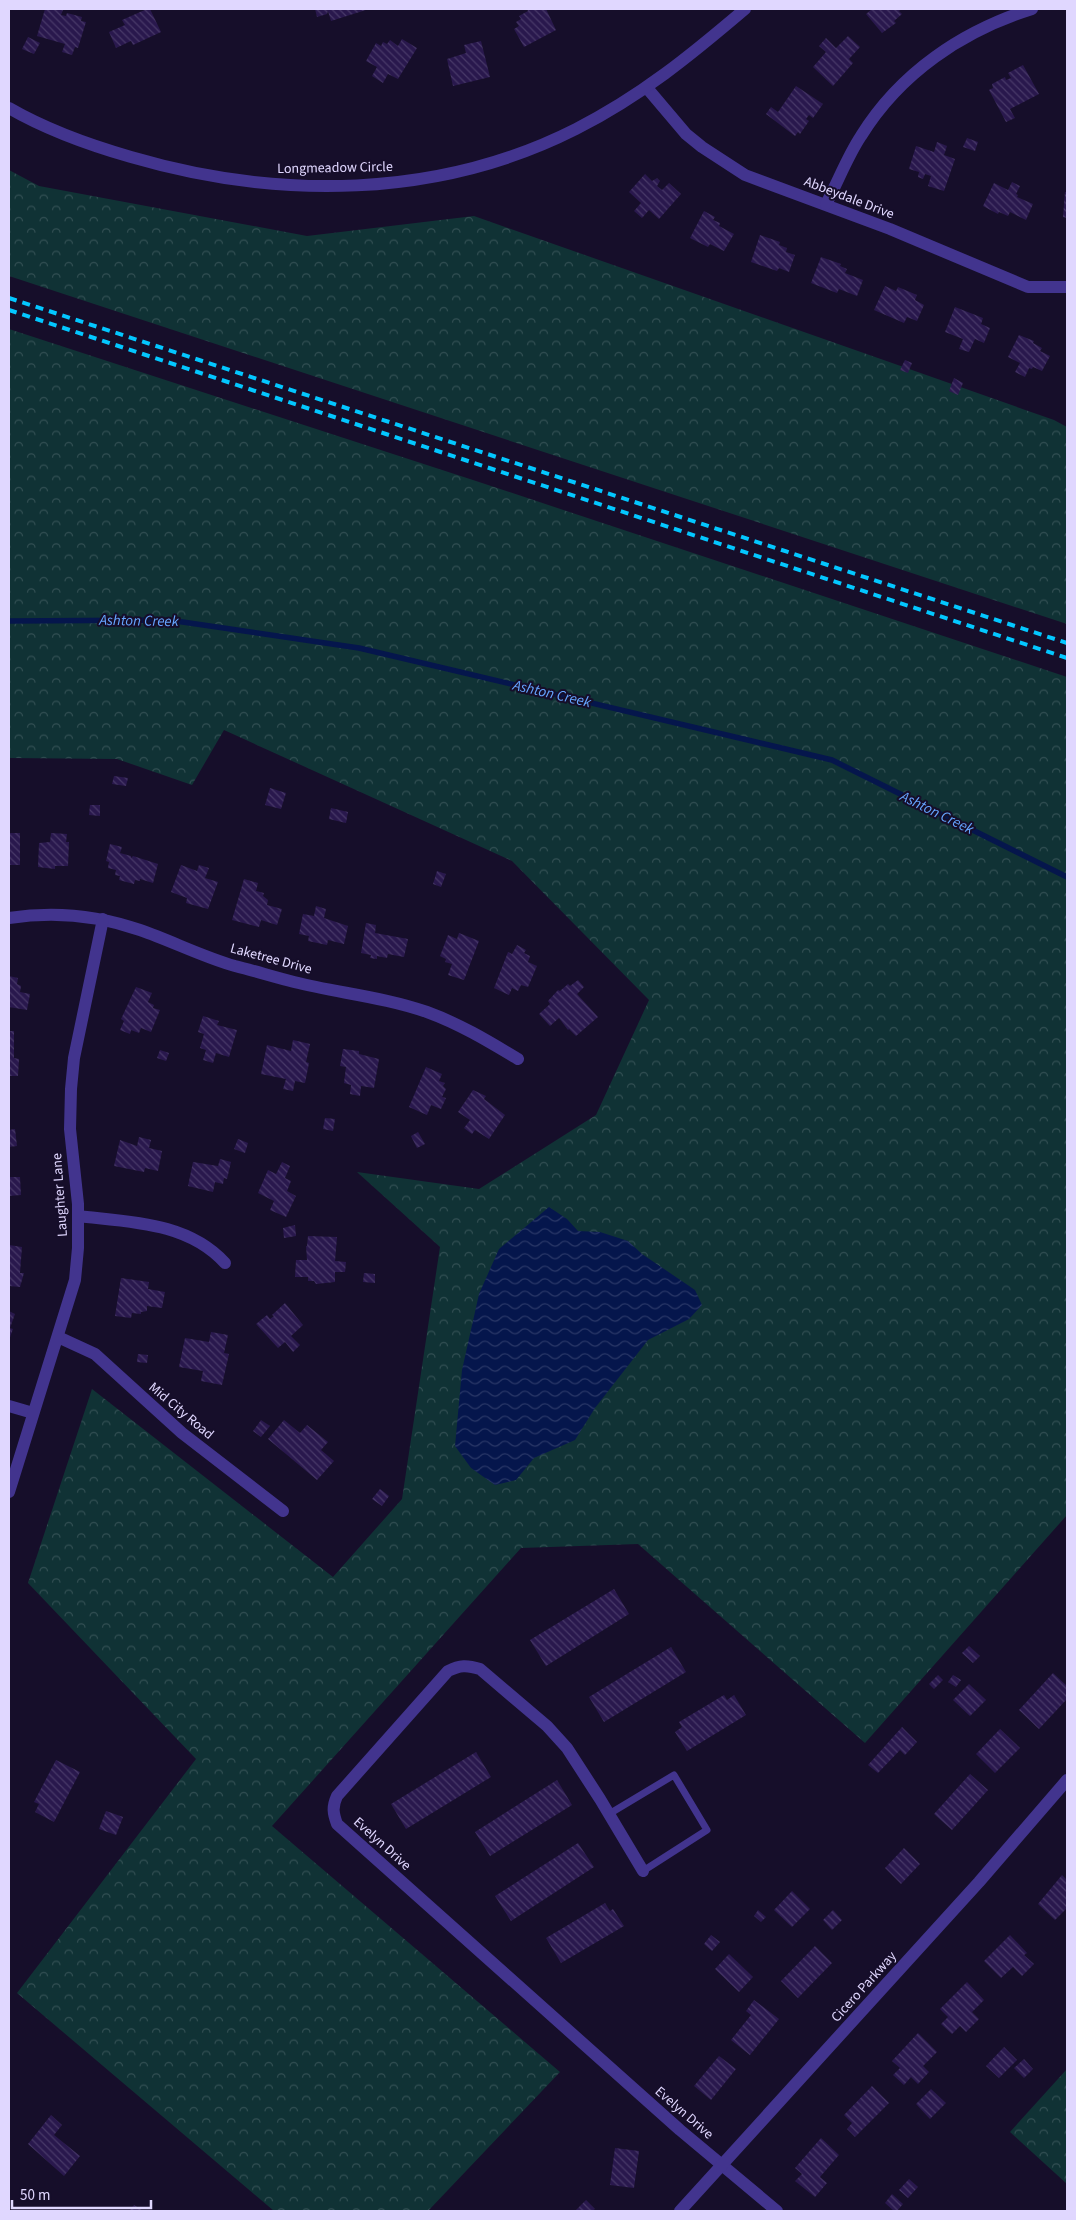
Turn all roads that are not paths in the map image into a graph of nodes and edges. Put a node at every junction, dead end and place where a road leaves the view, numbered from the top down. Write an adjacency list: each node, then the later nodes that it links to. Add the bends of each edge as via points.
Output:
1 (746, 9): 3 (street, Longmeadow Circle)
2 (1032, 9): 5 (street, via 982,28 947,47 916,71 888,99 861,136)
3 (646, 88): 4 (street, Longmeadow Circle, via 575,129 498,161 451,175 360,186 249,182 162,166 57,132); 5 (street, Abbeydale Drive, via 686,134 726,164 745,176)
4 (9, 108)
5 (826, 204): 6 (street, Abbeydale Drive, via 1028,287)
6 (1067, 287)
7 (9, 918): 8 (street, Laketree Drive, via 64,914)
8 (103, 920): 9 (street, Laketree Drive, via 139,929 229,964 427,1012 467,1029); 10 (street, Laughter Lane, via 74,1058 71,1089 70,1129)
9 (518, 1059)
10 (78, 1216): 11 (street, via 152,1225 186,1235 202,1242); 12 (street, Laughter Lane, via 76,1280)
11 (225, 1263)
12 (58, 1337): 14 (street, Laughter Lane); 16 (street, Mid City Road, via 96,1354 182,1434)
13 (9, 1406): 14 (street)
14 (33, 1413): 15 (street, Laughter Lane)
15 (9, 1492)
16 (283, 1511)
17 (1067, 1780): 20 (street, Cicero Parkway)
18 (609, 1814): 19 (street, Evelyn Drive); 19 (lane, via 674,1776 707,1830); 20 (street, Evelyn Drive, via 567,1748 547,1726 480,1669 469,1665 448,1671 337,1796 333,1806 338,1824)
19 (643, 1871)
20 (723, 2166): 21 (street, Cicero Parkway); 22 (street, Evelyn Drive)
21 (680, 2211)
22 (777, 2211)

